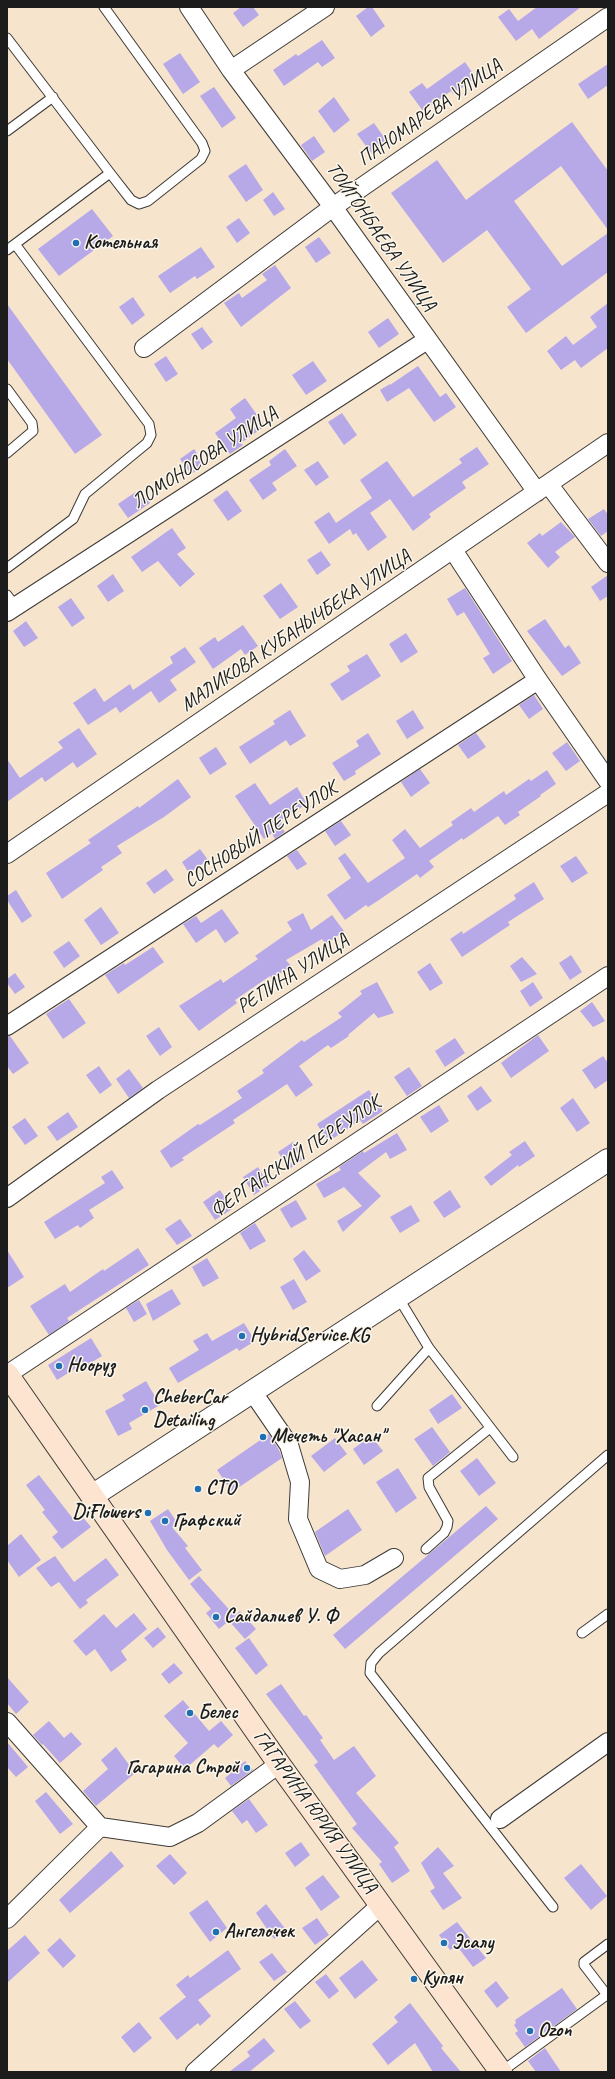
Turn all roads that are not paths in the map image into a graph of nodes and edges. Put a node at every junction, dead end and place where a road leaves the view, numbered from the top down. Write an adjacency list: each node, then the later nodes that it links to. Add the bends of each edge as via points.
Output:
1 (104, 7): 9 (lane, via 202,143 205,151 201,159 148,201 139,204 131,200)
2 (189, 7): 6 (street, ТОЙГОНБАЕВА УЛИЦА)
3 (324, 7): 6 (street)
4 (608, 17): 10 (street, ПАНОМАРЕВА УЛИЦА)
5 (7, 38): 7 (lane)
6 (231, 70): 10 (street, ТОЙГОНБАЕВА УЛИЦА)
7 (53, 97): 8 (lane); 9 (lane)
8 (7, 131)
9 (110, 173): 11 (lane)
10 (333, 207): 13 (street, ТОЙГОНБАЕВА УЛИЦА); 14 (street, ПАНОМАРЕВА УЛИЦА)
11 (15, 244): 12 (lane); 21 (lane, via 149,424 151,435 147,443 85,494 73,519)
12 (7, 250)
13 (427, 340): 18 (street, ТОЙГОНБАЕВА УЛИЦА); 22 (street, ЛОМОНОСОВА УЛИЦА)
14 (144, 348)
15 (7, 389): 17 (lane, via 32,423 33,431)
16 (608, 443): 18 (street, МАЛИКОВА КУБАНЫЧБЕКА УЛИЦА)
17 (7, 453)
18 (543, 488): 19 (street, МАЛИКОВА КУБАНЫЧБЕКА УЛИЦА); 20 (street, ТОЙГОНБАЕВА УЛИЦА)
19 (453, 550): 23 (street); 26 (street, МАЛИКОВА КУБАНЫЧБЕКА УЛИЦА)
20 (608, 563)
21 (7, 568)
22 (10, 605)
23 (538, 680): 24 (street); 28 (street, СОСНОВЫЙ ПЕРЕУЛОК)
24 (608, 781)
25 (608, 793): 30 (street, РЕПИНА УЛИЦА, via 158,1090)
26 (7, 854)
27 (608, 976): 33 (street, ФЕРГАНСКИЙ ПЕРЕУЛОК)
28 (7, 1026)
29 (608, 1160): 31 (street)
30 (7, 1198)
31 (398, 1297): 32 (lane); 34 (street)
32 (429, 1348): 35 (lane); 36 (lane)
33 (7, 1374): 39 (main road, ГАГАРИНА ЮРИЯ УЛИЦА)
34 (252, 1391): 39 (street); 41 (street, via 289,1445 300,1482 298,1518 319,1569 340,1579 366,1575)
35 (378, 1406)
36 (490, 1428): 38 (lane); 40 (lane, via 428,1478 429,1487 448,1521 444,1533)
37 (608, 1456): 50 (lane, via 379,1653 371,1663 370,1673)
38 (513, 1457)
39 (92, 1496): 46 (main road, ГАГАРИНА ЮРИЯ УЛИЦА)
40 (426, 1549)
41 (394, 1558)
42 (608, 1614): 43 (lane)
43 (582, 1633)
44 (7, 1722): 48 (street)
45 (608, 1742): 47 (street)
46 (279, 1764): 48 (street, via 198,1823 170,1837); 49 (main road, ГАГАРИНА ЮРИЯ УЛИЦА)
47 (500, 1819)
48 (100, 1827): 51 (street)
49 (381, 1906): 54 (street); 55 (main road, ГАГАРИНА ЮРИЯ УЛИЦА)
50 (553, 1907)
51 (7, 1919)
52 (608, 1944): 53 (lane, via 584,1962)
53 (607, 1995): 55 (lane)
54 (194, 2072)
55 (501, 2072)

